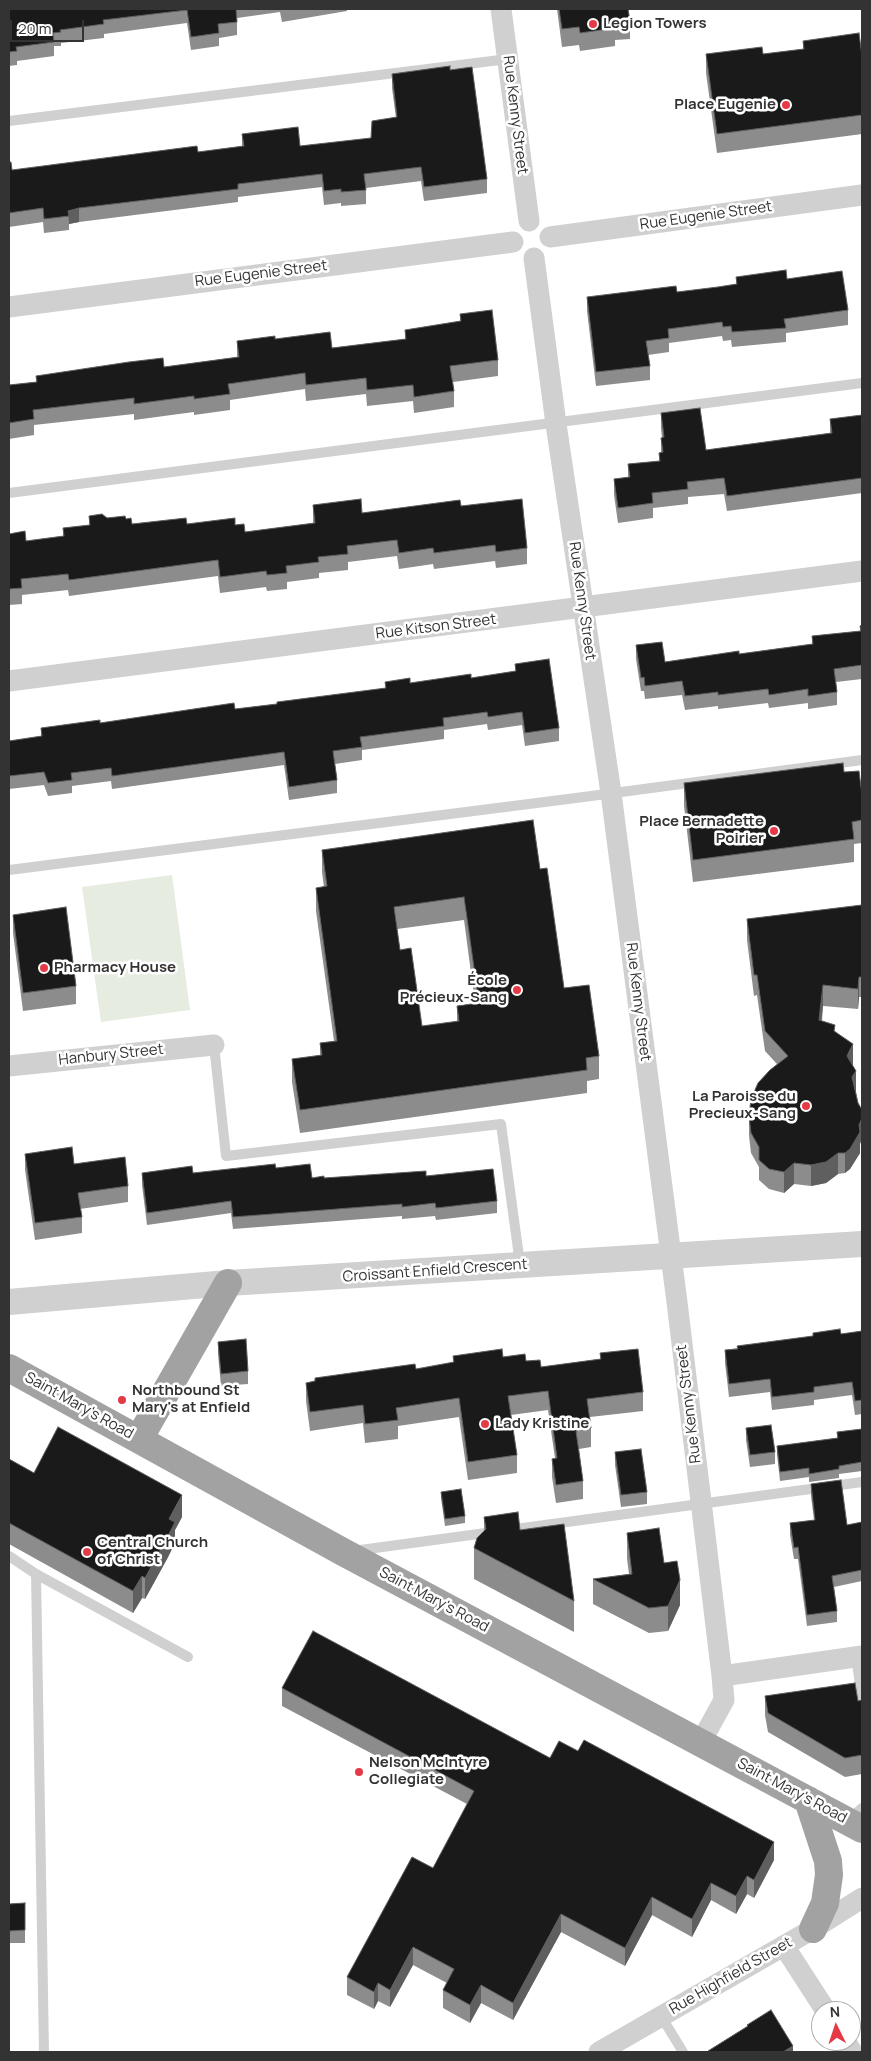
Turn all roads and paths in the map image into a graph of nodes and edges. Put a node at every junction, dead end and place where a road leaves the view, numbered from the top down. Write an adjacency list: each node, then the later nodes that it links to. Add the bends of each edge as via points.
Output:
1 (501, 9): 2 (street, Rue Kenny Street)
2 (508, 59): 3 (lane); 5 (street, Rue Kenny Street)
3 (9, 121)
4 (862, 195): 6 (street, Rue Eugenie Street)
5 (529, 221): 6 (street, via 541,224); 7 (street, via 516,230)
6 (550, 237): 8 (street, via 547,249)
7 (513, 242): 8 (street, via 522,255); 9 (street, Rue Eugenie Street)
8 (534, 258): 11 (street, Rue Kenny Street)
9 (9, 307)
10 (862, 383): 11 (lane)
11 (556, 424): 12 (lane); 14 (street, Rue Kenny Street)
12 (9, 493)
13 (862, 571): 14 (street, Rue Kitson Street)
14 (583, 608): 15 (street, Rue Kitson Street); 17 (street, Rue Kenny Street)
15 (9, 682)
16 (862, 760): 17 (lane)
17 (611, 793): 18 (lane); 22 (street, Rue Kenny Street)
18 (9, 870)
19 (214, 1045): 20 (street, Hanbury Street); 23 (lane, via 226,1156 501,1124)
20 (9, 1066)
21 (862, 1244): 22 (street, Croissant Enfield Crescent)
22 (671, 1256): 23 (street, Croissant Enfield Crescent); 29 (street, Rue Kenny Street)
23 (520, 1266): 24 (street, Croissant Enfield Crescent)
24 (228, 1283): 25 (street, Croissant Enfield Crescent); 27 (highway)
25 (9, 1302)
26 (9, 1368): 27 (highway, Saint Mary's Road)
27 (138, 1439): 30 (highway, Saint Mary's Road)
28 (862, 1482): 29 (lane)
29 (701, 1505): 30 (lane); 35 (street, Rue Kenny Street)
30 (343, 1552): 37 (highway, Saint Mary's Road)
31 (9, 1556): 32 (lane)
32 (36, 1574): 34 (lane); 45 (lane)
33 (859, 1656): 35 (street); 36 (lane)
34 (188, 1657)
35 (722, 1676): 37 (street, Rue Kenny Street, via 724,1700)
36 (862, 1698)
37 (701, 1742): 38 (highway, Saint Mary's Road)
38 (808, 1800): 39 (highway, Saint Mary's Road); 41 (highway, via 828,1861 829,1875 825,1903)
39 (857, 1819)
40 (862, 1898): 41 (street, Rue Highfield Street)
41 (813, 1929): 42 (street, Rue Highfield Street)
42 (784, 1946): 43 (street); 44 (street, Rue Highfield Street)
43 (820, 2001)
44 (661, 2016): 46 (street, Rue Highfield Street); 47 (lane)
45 (44, 2052)
46 (599, 2052)
47 (683, 2052)

